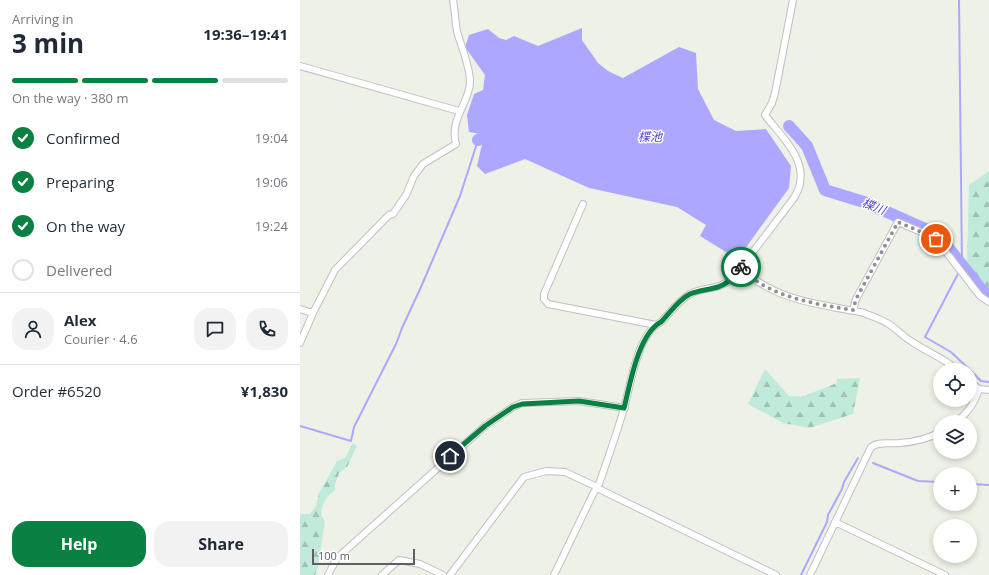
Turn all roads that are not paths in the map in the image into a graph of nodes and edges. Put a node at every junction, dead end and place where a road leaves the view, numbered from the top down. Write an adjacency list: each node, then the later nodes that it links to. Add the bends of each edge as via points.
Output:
1 (453, 0): 4 (street, via 470,83)
2 (793, 0): 6 (street, via 775,93 765,115 799,161 800,187)
3 (300, 66): 4 (street)
4 (459, 111): 10 (street, via 455,128 456,144 431,158 418,170 406,195 392,214 335,270)
5 (583, 204): 11 (street, via 544,299 548,304)
6 (741, 267): 9 (street, via 749,275 779,292 803,300); 11 (street, via 726,284 691,294)
7 (989, 302): 9 (street, via 980,296 936,239 898,222 856,299)
8 (300, 309): 10 (street)
9 (853, 310): 13 (street, via 887,323 910,341)
10 (313, 313): 12 (street)
11 (656, 324): 16 (street, via 640,350)
12 (300, 343)
13 (948, 363)
14 (979, 388): 15 (street); 17 (street, via 976,400)
15 (989, 390)
16 (624, 408): 19 (street); 21 (street, via 579,401 522,404 513,407 479,431 337,558)
17 (964, 415)
18 (933, 436): 20 (street, via 899,443 876,444 871,447)
19 (597, 487): 24 (street, via 571,474 555,470 524,478); 25 (street); 26 (street)
20 (836, 522): 27 (street); 28 (street)
21 (328, 575)
22 (382, 575): 23 (street, via 399,560 420,564)
23 (442, 575)
24 (450, 575)
25 (554, 575)
26 (776, 575)
27 (810, 575)
28 (945, 575)

